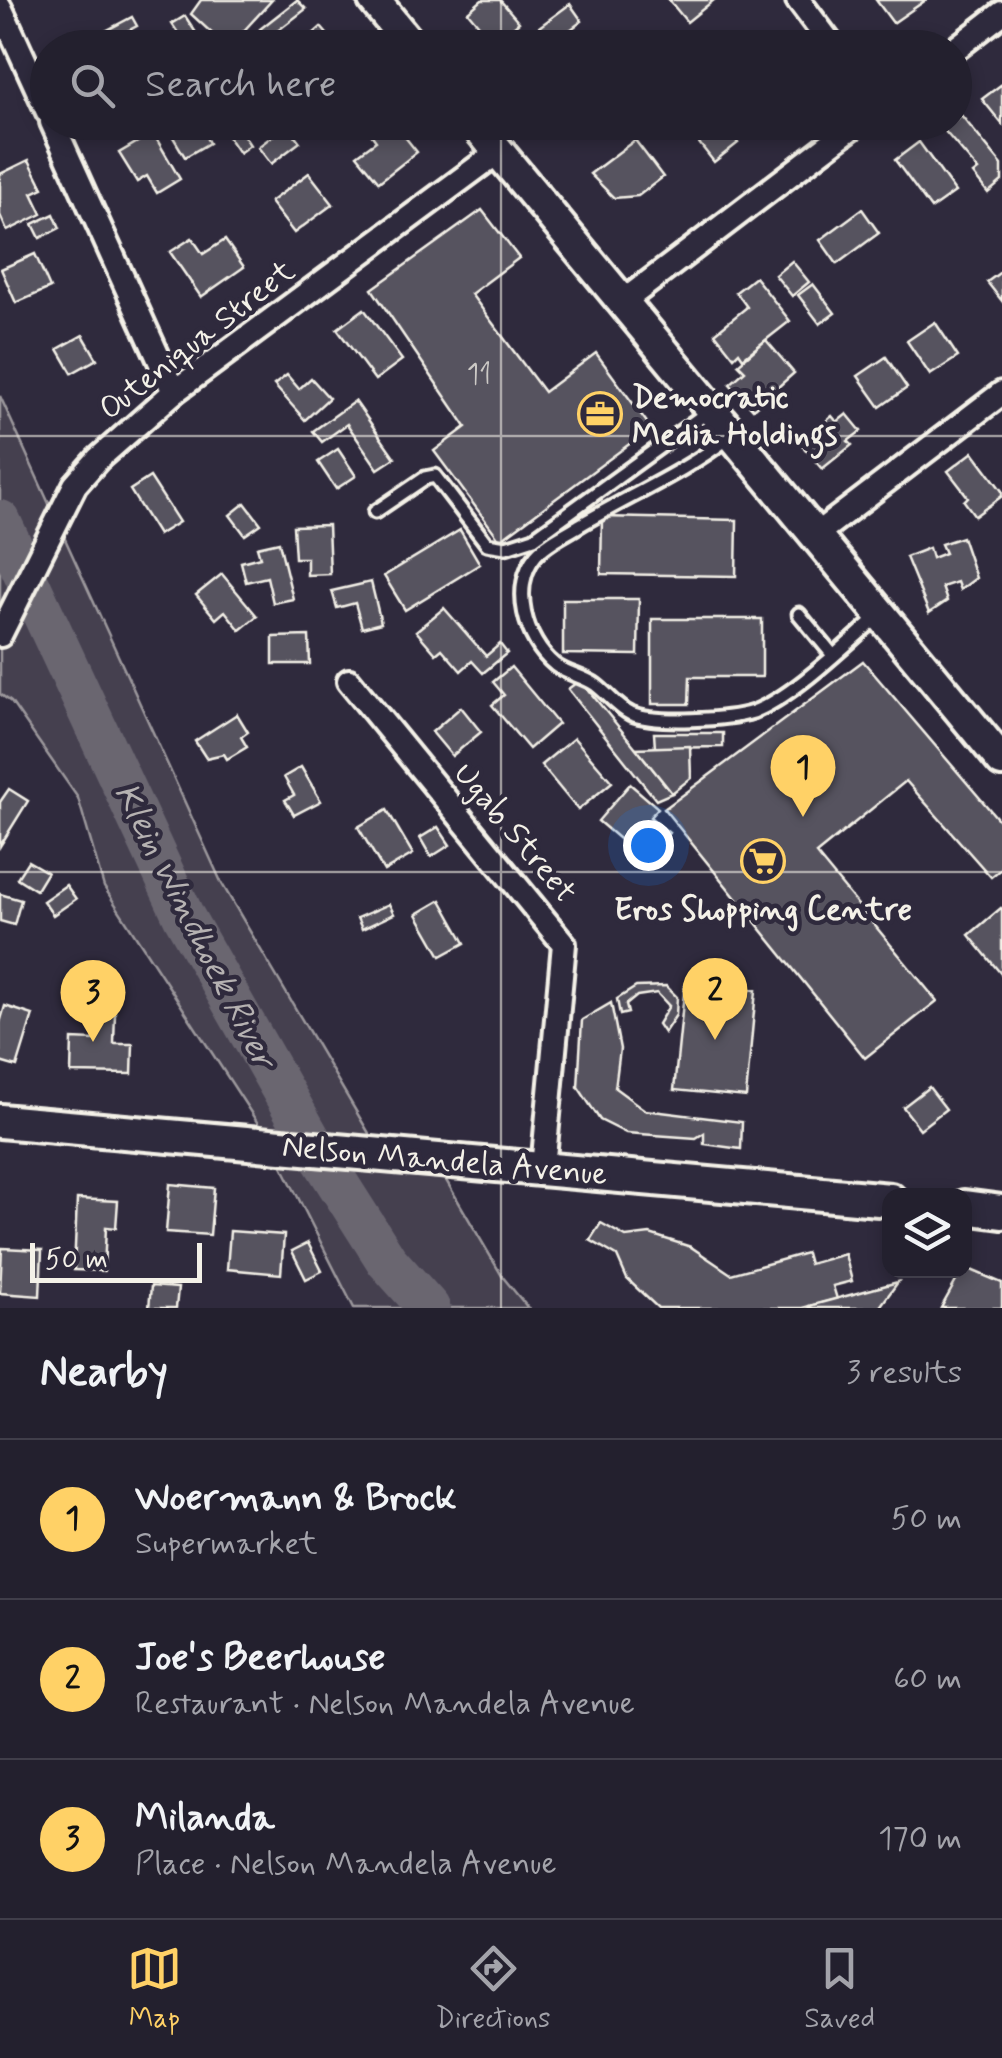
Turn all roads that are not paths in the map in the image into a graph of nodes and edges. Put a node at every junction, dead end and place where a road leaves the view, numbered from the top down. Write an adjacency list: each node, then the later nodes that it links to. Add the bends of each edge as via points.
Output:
1 (374, 0): 5 (street)
2 (798, 0): 6 (street)
3 (0, 7): 8 (street)
4 (1002, 14): 7 (street)
5 (398, 30)
6 (820, 30)
7 (972, 36)
8 (30, 73)
9 (60, 140): 14 (street)
10 (488, 140): 12 (street)
11 (835, 140): 13 (street)
12 (498, 152): 13 (street); 14 (street, Outeniqua Street)
13 (620, 304): 16 (street)
14 (174, 392): 22 (street, Outeniqua Street, via 75,485)
15 (1002, 393): 19 (street)
16 (709, 411): 17 (street); 18 (lane, via 520,544 488,544 435,476)
17 (731, 436): 19 (street); 23 (lane, via 536,554 524,584 527,624 556,666 590,681 632,714 658,718 751,712)
18 (376, 512)
19 (814, 536): 21 (street)
20 (799, 614): 23 (lane)
21 (880, 615): 23 (lane); 25 (street)
22 (0, 635)
23 (832, 654)
24 (349, 681): 27 (street, Ugab Street, via 564,944)
25 (1002, 762)
26 (0, 1121): 27 (main road, Nelson Mandela Avenue)
27 (543, 1168): 28 (main road, Nelson Mandela Avenue)
28 (882, 1199)
29 (972, 1208): 30 (main road)
30 (1002, 1212)

